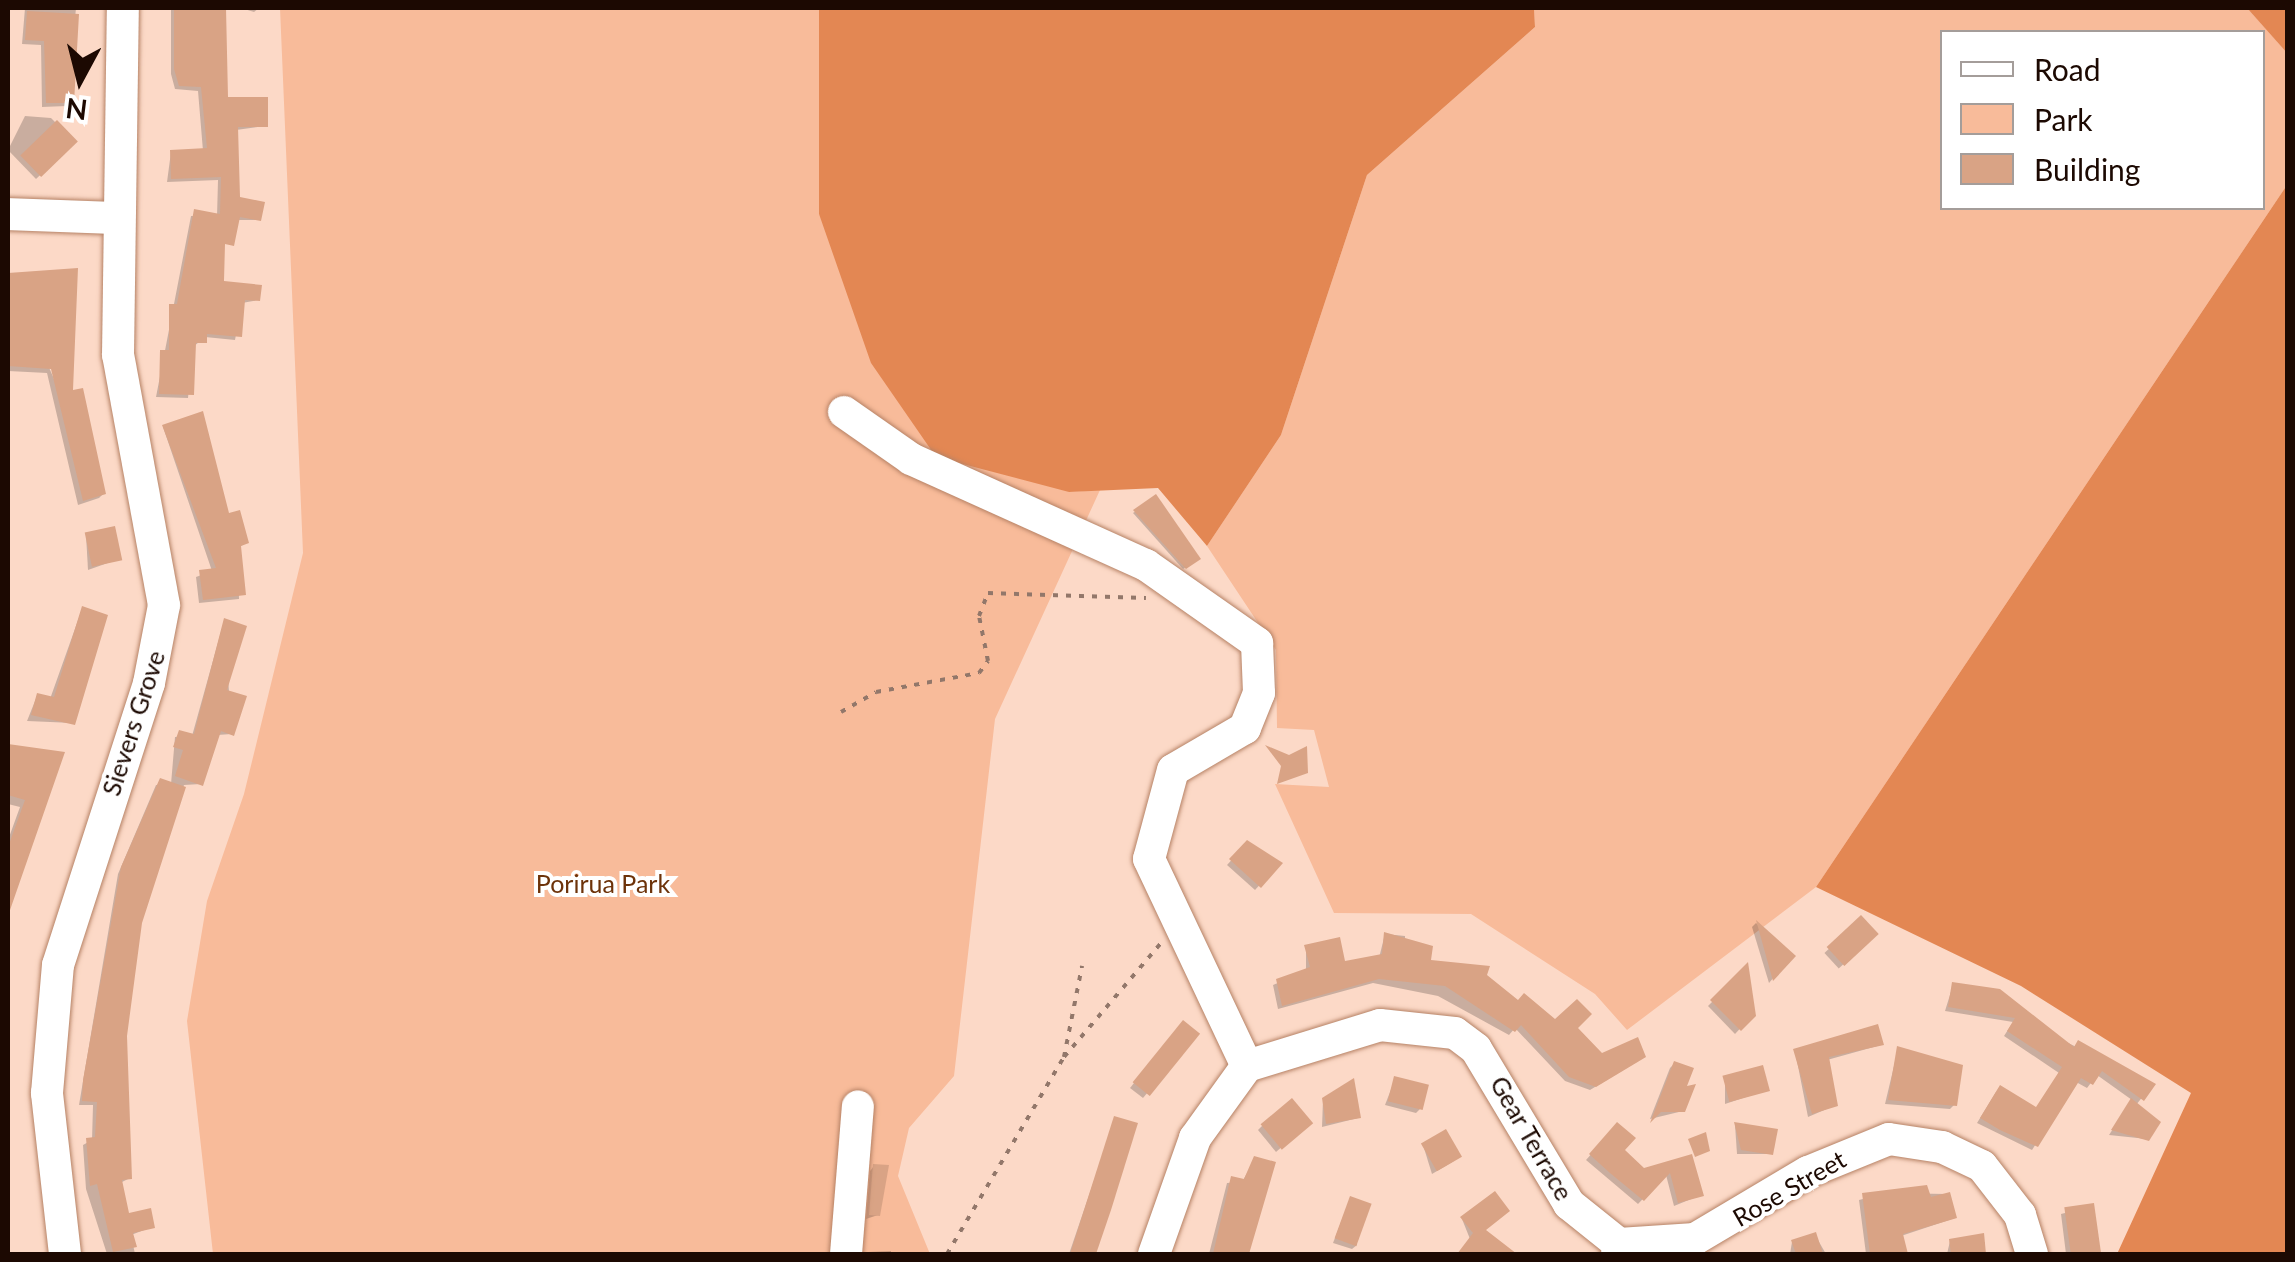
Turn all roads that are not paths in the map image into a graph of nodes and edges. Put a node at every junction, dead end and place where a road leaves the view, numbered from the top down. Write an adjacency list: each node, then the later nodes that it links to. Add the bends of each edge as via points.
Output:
1 (123, 8): 3 (street, Sievers Grove)
2 (8, 214): 3 (street)
3 (119, 218): 8 (street, Sievers Grove, via 121,389 155,524 164,605 150,683 58,965 46,1093)
4 (844, 412): 5 (street, via 911,460 1099,539 1257,643 1262,667 1245,728 1174,770 1149,859)
5 (1247, 1066): 7 (street, Gear Terrace, via 1380,1025 1455,1034 1496,1072 1569,1204); 10 (street, via 1196,1138)
6 (858, 1106): 9 (street)
7 (1618, 1249): 11 (street, Rose Street, via 1695,1239 1808,1172 1889,1139 1942,1147 1982,1166 2020,1215)
8 (65, 1254)
9 (846, 1254)
10 (1154, 1254)
11 (2032, 1254)

